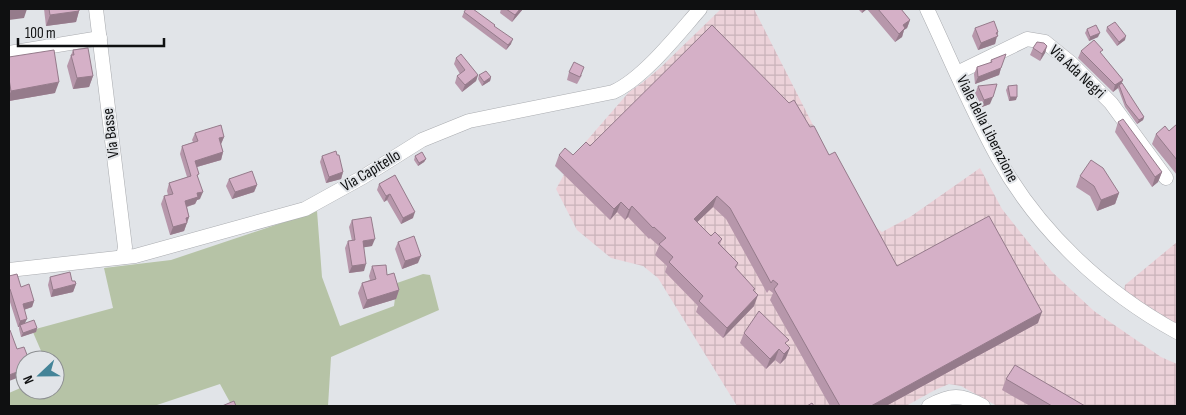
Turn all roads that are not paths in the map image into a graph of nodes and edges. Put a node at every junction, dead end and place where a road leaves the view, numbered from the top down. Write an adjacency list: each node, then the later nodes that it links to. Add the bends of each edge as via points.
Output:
1 (96, 9): 4 (street, Via Basse)
2 (700, 9): 8 (street, Via Capitello, via 623,88 469,121 422,140 305,209)
3 (927, 9): 6 (street, Viale della Liberazione)
4 (100, 38): 5 (street); 8 (street, Via Basse, via 125,247)
5 (9, 53)
6 (957, 73): 7 (street, Via Ada Negri, via 1027,39 1046,42 1111,103); 10 (street, Viale della Liberazione, via 998,156 1046,226 1112,289)
7 (1166, 178)
8 (123, 257): 9 (street, Via Capitello)
9 (9, 270)
10 (1177, 332)
11 (929, 406): 12 (street, via 952,396 961,396)
12 (983, 406)

